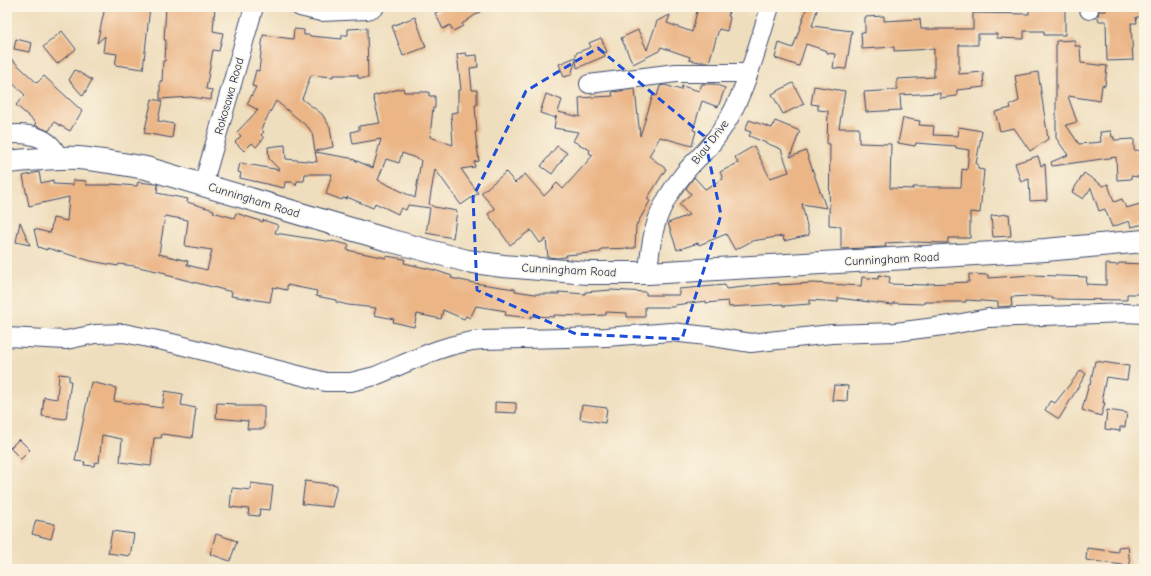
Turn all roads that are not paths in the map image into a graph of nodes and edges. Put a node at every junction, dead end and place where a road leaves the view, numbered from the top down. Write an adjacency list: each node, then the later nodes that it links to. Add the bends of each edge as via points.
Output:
1 (254, 7): 10 (street, Rokosawa Road)
2 (300, 7): 3 (street, via 322,12 367,10)
3 (375, 7)
4 (770, 7): 5 (street, Biau Drive)
5 (748, 73): 6 (street, via 676,73); 12 (street, Biau Drive, via 729,118 710,146 684,174 663,203 653,230)
6 (589, 84)
7 (7, 135): 8 (street, via 17,134 43,139 51,144)
8 (58, 159): 9 (main road, Cunningham Road); 10 (main road, Cunningham Road, via 108,161 146,168)
9 (7, 162)
10 (203, 185): 12 (main road, Cunningham Road, via 467,261 588,274)
11 (1144, 241): 12 (main road, Cunningham Road, via 1045,250)
12 (648, 273)
13 (1144, 314): 14 (street, via 988,318 896,332 831,334 751,343 671,332 606,337 482,340 446,347 363,380 338,382 314,379 124,333 95,334 66,340)
14 (7, 337)

